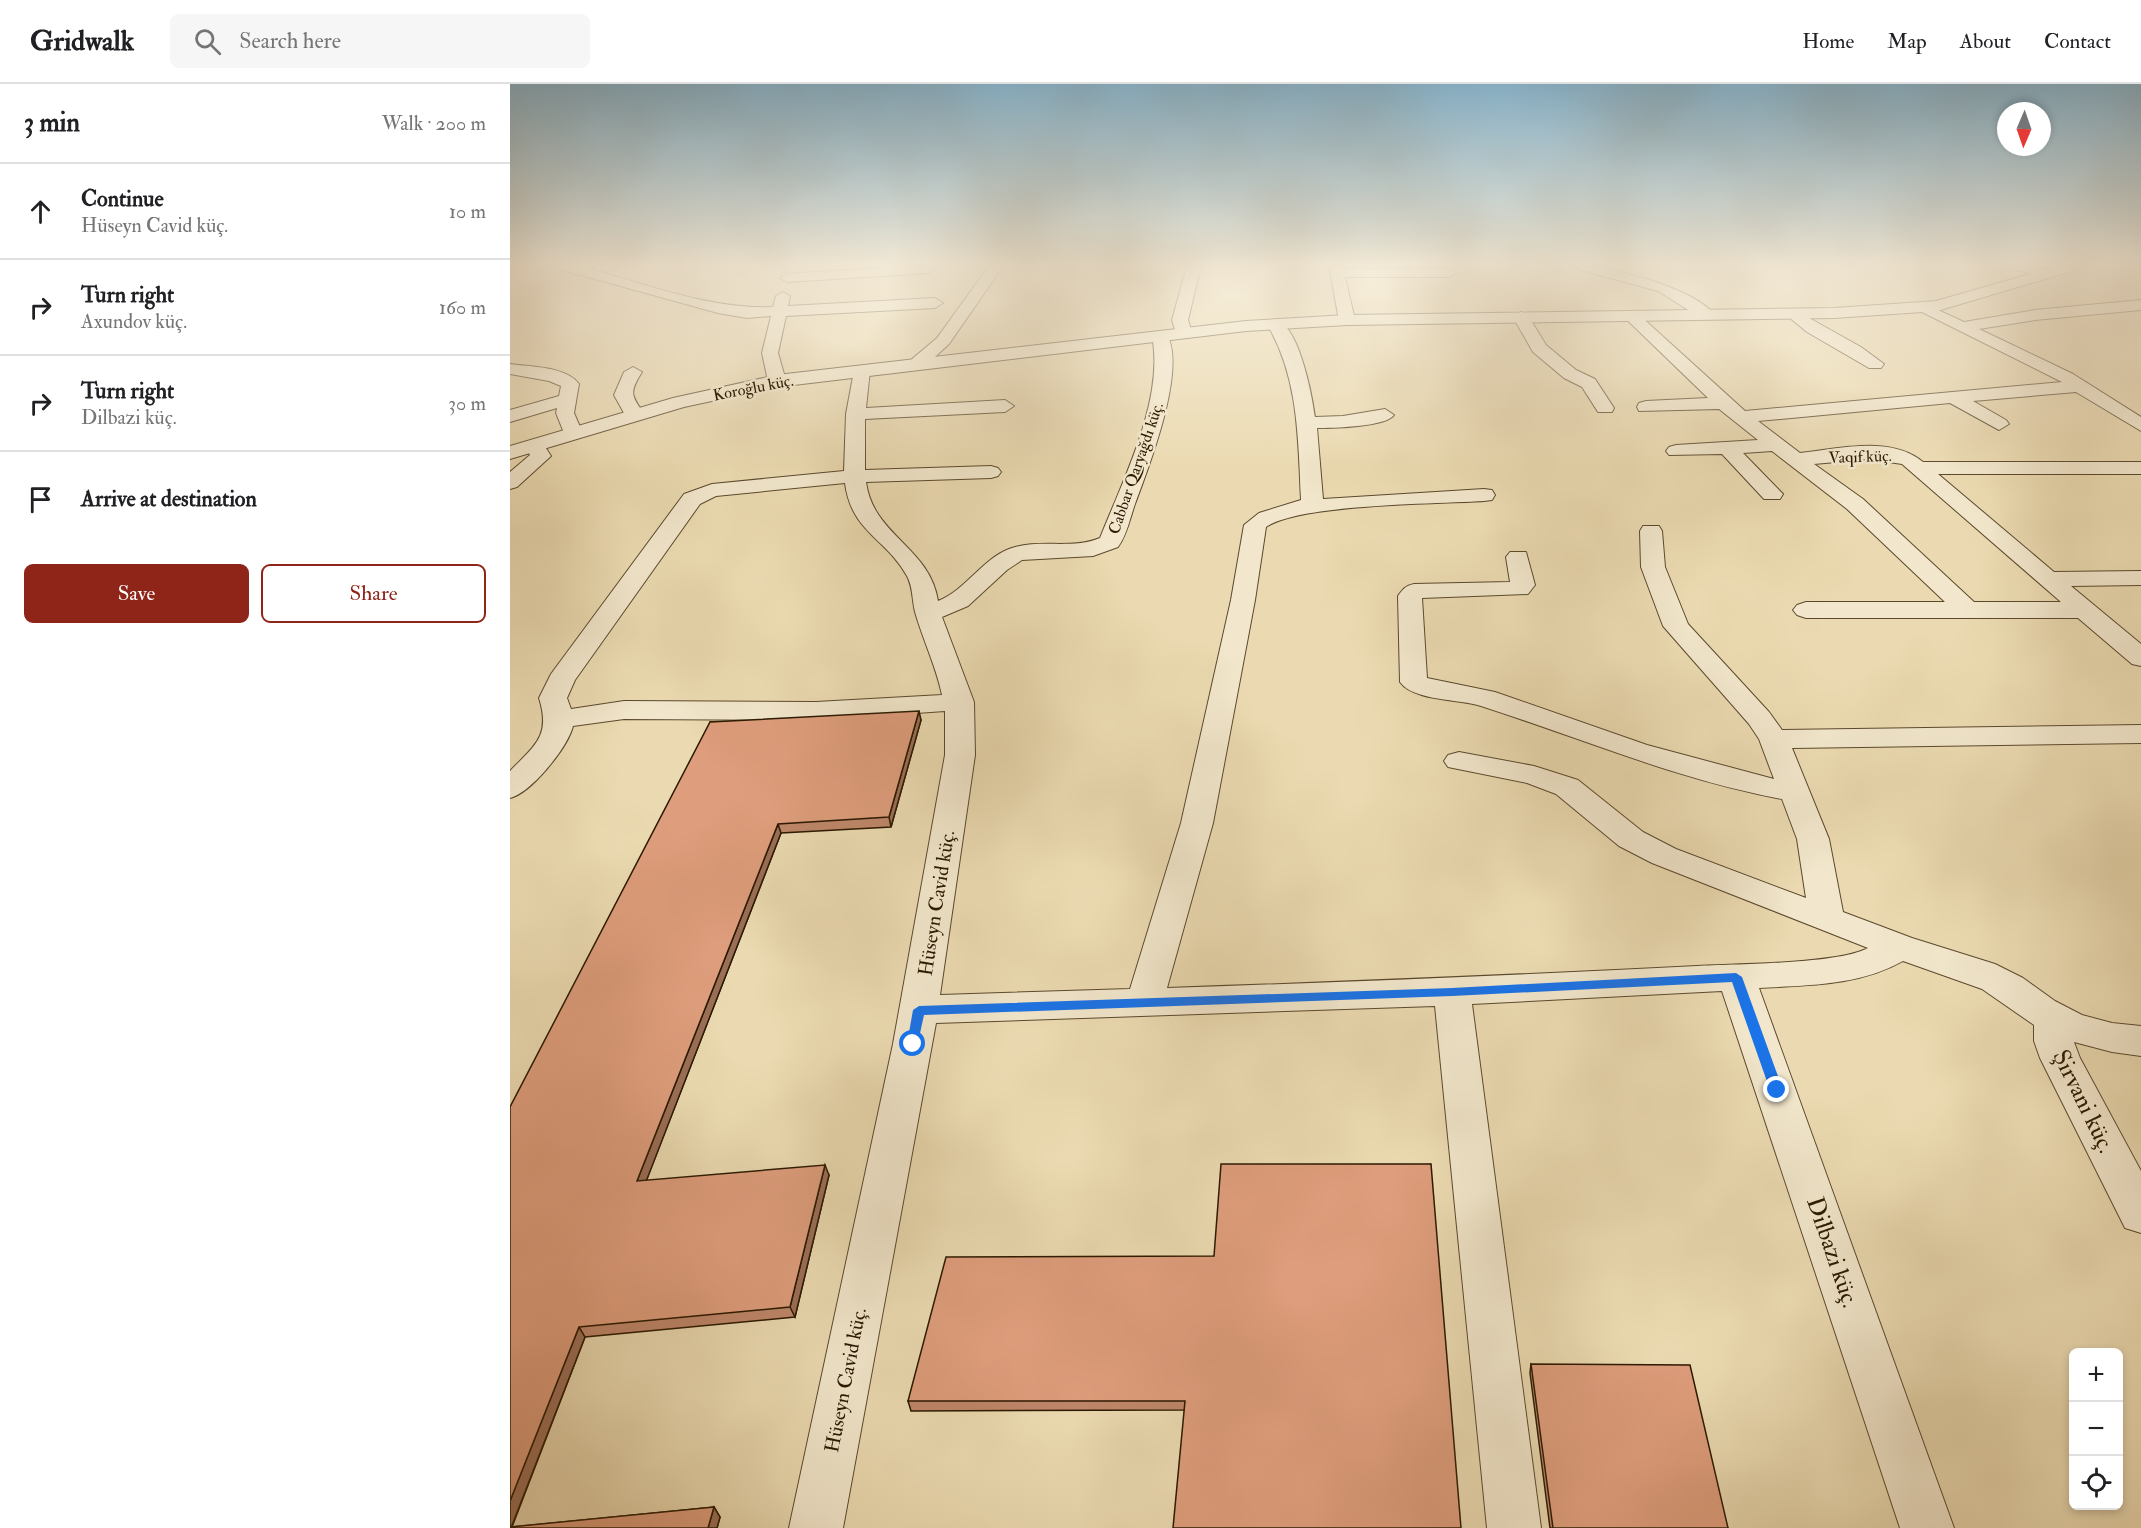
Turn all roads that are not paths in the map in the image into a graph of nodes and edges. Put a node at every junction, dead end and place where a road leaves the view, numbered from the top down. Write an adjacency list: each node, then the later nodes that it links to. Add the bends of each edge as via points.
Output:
1 (774, 333): 17 (street, via 770,353)
2 (948, 333): 10 (street)
3 (1181, 333): 9 (street, Koroğlu küç.)
4 (1280, 333): 30 (street, via 1290,353)
5 (1531, 333): 24 (street, via 1539,348 1570,374 1589,382)
6 (1649, 333): 21 (street)
7 (1824, 333): 11 (street, via 1858,350)
8 (1976, 333): 18 (street)
9 (1160, 336): 10 (street, Koroğlu küç.); 55 (street, Cabbar Qaryağdı küç., via 1166,353 1165,376 1110,542 1093,549 1013,554 1004,558 963,599)
10 (918, 363): 13 (street, Koroğlu küç.)
11 (1875, 364)
12 (510, 369): 15 (street)
13 (861, 370): 17 (street, Koroğlu küç.); 25 (street, Hüseyn Cavid küç.)
14 (633, 372): 27 (street, via 623,386 623,398)
15 (529, 373): 16 (street); 20 (street, via 566,380 570,384)
16 (510, 377)
17 (777, 381): 27 (street, Koroğlu küç.)
18 (2080, 386): 19 (street); 32 (street)
19 (1954, 398): 29 (street); 31 (street)
20 (567, 399): 28 (street); 33 (street, via 564,413)
21 (1723, 403): 23 (street); 29 (street)
22 (1005, 406): 25 (street)
23 (1646, 407)
24 (1605, 408)
25 (855, 414): 43 (street, Hüseyn Cavid küç.)
26 (1385, 414): 30 (street, via 1343,422)
27 (636, 415): 33 (street, Koroğlu küç.)
28 (510, 417)
29 (1741, 417): 34 (street)
30 (1306, 423): 47 (street, via 1312,500)
31 (1999, 424)
32 (2141, 425)
33 (573, 434): 35 (street, Koroğlu küç.)
34 (1775, 445): 36 (street); 39 (street)
35 (535, 446): 38 (street, Koroğlu küç.); 44 (street, via 541,456 537,462)
36 (1727, 448): 37 (street); 45 (street)
37 (1676, 451)
38 (510, 453)
39 (1796, 460): 40 (street, Vaqif küç., via 1890,453); 52 (street, via 1855,504)
40 (1921, 468): 41 (street); 51 (street, Vaqif küç.)
41 (2141, 468)
42 (991, 472): 43 (street)
43 (856, 476): 55 (street, Hüseyn Cavid küç., via 859,502 872,525 921,579); 58 (street, via 712,490 692,499 561,680 554,698)
44 (510, 483)
45 (1772, 494)
46 (1484, 495): 47 (street)
47 (1309, 506): 68 (street, via 1255,525 1197,823)
48 (1651, 531): 60 (street, via 1653,567 1676,626 1760,718)
49 (1518, 557): 63 (street, via 1523,585 1519,589 1414,591 1410,596 1414,682 1485,698 1636,751)
50 (2141, 578): 51 (street)
51 (2050, 579): 53 (street, Vaqif küç.)
52 (1966, 609): 53 (street); 54 (street)
53 (2085, 609): 56 (street, Vaqif küç.)
54 (1806, 610)
55 (928, 613): 57 (street, Hüseyn Cavid küç.)
56 (2141, 658)
57 (960, 702): 58 (street, via 816,711 624,710); 69 (street, Hüseyn Cavid küç., via 960,755)
58 (560, 719): 62 (street, via 556,735)
59 (2141, 734): 60 (street)
60 (1774, 739): 63 (street)
61 (1459, 761): 64 (street, via 1534,775 1567,787 1631,839 1664,856)
62 (510, 789)
63 (1795, 792): 64 (street, via 1813,839)
64 (1827, 919): 65 (street)
65 (1899, 947): 66 (street, via 1872,962 1845,969); 70 (street, via 1983,974)
66 (1736, 977): 67 (street); 75 (street, Dilbazi küç.)
67 (1452, 992): 68 (street); 74 (street)
68 (1144, 1004): 69 (street)
69 (919, 1010): 73 (street, Hüseyn Cavid küç.)
70 (2053, 1018): 71 (street, via 2095,1033); 72 (street, Şirvani küç., via 2060,1058)
71 (2141, 1041)
72 (2141, 1214)
73 (816, 1528)
74 (1514, 1528)
75 (1927, 1528)

